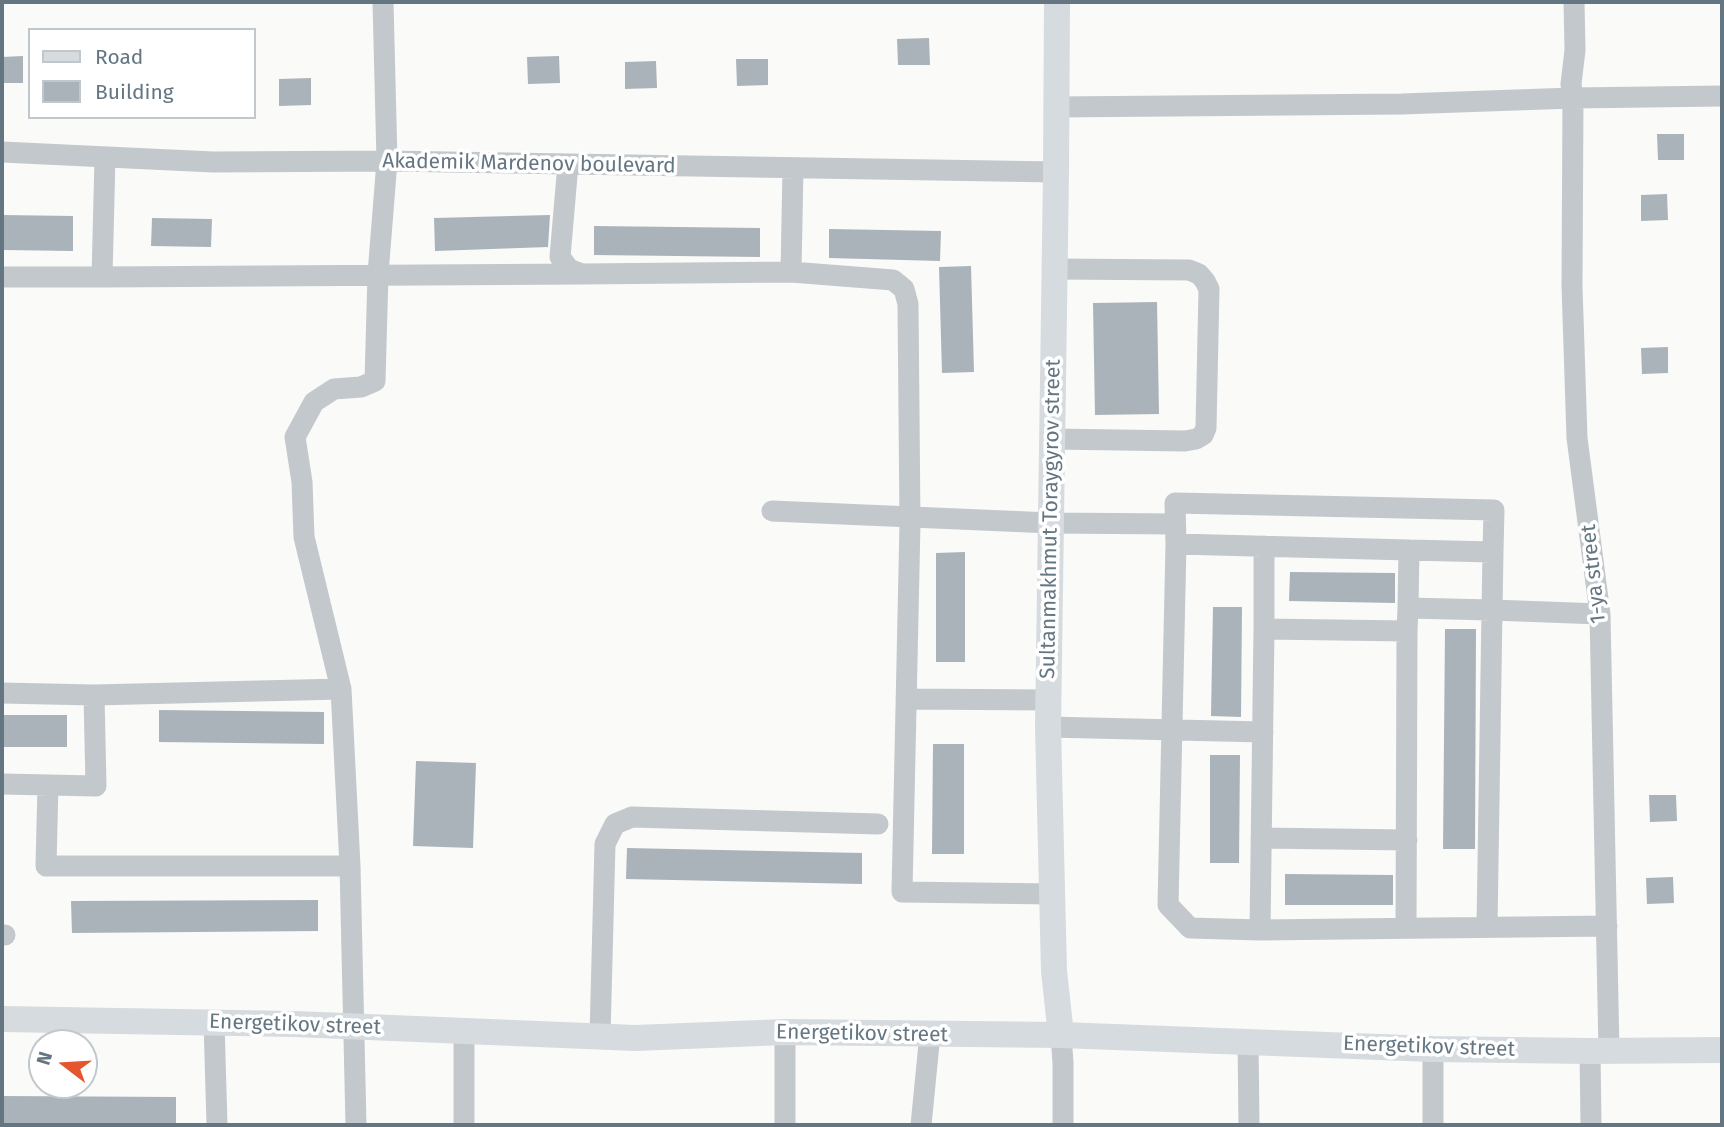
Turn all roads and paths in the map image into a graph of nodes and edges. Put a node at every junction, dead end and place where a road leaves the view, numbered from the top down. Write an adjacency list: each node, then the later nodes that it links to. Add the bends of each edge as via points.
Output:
1 (383, 2): 9 (street)
2 (1057, 2): 6 (main road, Sultanmakhmut Toraygyrov street)
3 (1574, 2): 5 (street, 1-ya street)
4 (1722, 96): 5 (street)
5 (1573, 98): 6 (street); 29 (street, 1-ya street, via 1577,438)
6 (1056, 107): 12 (main road, Sultanmakhmut Toraygyrov street)
7 (2, 152): 8 (street, Akademik Mardenov boulevard)
8 (105, 157): 9 (street, Akademik Mardenov boulevard); 18 (street)
9 (387, 161): 10 (street, Akademik Mardenov boulevard); 15 (street)
10 (568, 164): 11 (street, Akademik Mardenov boulevard); 16 (street, via 560,257 569,270)
11 (793, 168): 12 (street, Akademik Mardenov boulevard); 14 (street)
12 (1056, 172): 13 (main road, Sultanmakhmut Toraygyrov street)
13 (1055, 269): 19 (main road, Sultanmakhmut Toraygyrov street); 19 (street, via 1189,270 1199,274 1209,289 1203,435 1185,441)
14 (791, 272): 16 (street); 21 (street, via 893,280 904,289 908,304)
15 (378, 274): 16 (street); 18 (street); 32 (street, via 375,381 334,389 314,402 295,437 304,537)
16 (582, 274)
17 (2, 277): 18 (street)
18 (102, 277)
19 (1052, 439): 22 (main road, Sultanmakhmut Toraygyrov street)
20 (772, 511): 21 (street)
21 (910, 517): 22 (street); 35 (street)
22 (1051, 523): 23 (street); 36 (main road, Sultanmakhmut Toraygyrov street)
23 (1175, 534): 24 (street); 26 (street, via 1175,503 1493,510); 38 (street)
24 (1264, 546): 25 (street); 30 (street)
25 (1409, 550): 26 (street); 27 (street)
26 (1493, 552): 28 (street)
27 (1408, 608): 28 (street); 31 (street)
28 (1492, 611): 29 (street); 48 (street)
29 (1600, 614): 47 (street, 1-ya street)
30 (1264, 629): 31 (street); 39 (street)
31 (1407, 631): 44 (street)
32 (341, 689): 34 (street); 45 (street)
33 (2, 693): 34 (street)
34 (94, 695): 41 (street, via 96,786)
35 (906, 699): 36 (street); 46 (street, via 902,892)
36 (1048, 701): 37 (main road, Sultanmakhmut Toraygyrov street)
37 (1048, 727): 38 (street); 46 (main road, Sultanmakhmut Toraygyrov street)
38 (1171, 729): 39 (street); 50 (street, via 1168,905 1190,928)
39 (1262, 732): 43 (street)
40 (2, 784): 41 (street)
41 (48, 785): 45 (street, via 46,866)
42 (878, 824): 58 (street, via 632,817 615,824 605,844)
43 (1261, 838): 44 (street); 50 (street)
44 (1407, 840): 49 (street)
45 (350, 866): 53 (street)
46 (1053, 894): 57 (main road, Sultanmakhmut Toraygyrov street)
47 (1607, 926): 48 (street); 62 (street, 1-ya street)
48 (1488, 927): 49 (street)
49 (1406, 928): 50 (street)
50 (1260, 930)
51 (2, 1019): 52 (main road, Energetikov street)
52 (214, 1022): 53 (main road, Energetikov street); 63 (street)
53 (355, 1027): 54 (main road, Energetikov street); 64 (street)
54 (464, 1030): 58 (main road, Energetikov street); 65 (street)
55 (785, 1032): 56 (main road, Energetikov street); 58 (main road, Energetikov street); 66 (street)
56 (930, 1034): 57 (main road, Energetikov street); 67 (street)
57 (1061, 1035): 59 (main road, Energetikov street); 68 (street)
58 (600, 1036)
59 (1248, 1041): 60 (main road, Energetikov street); 69 (street)
60 (1433, 1049): 62 (main road, Energetikov street); 70 (street)
61 (1722, 1050): 62 (main road, Energetikov street)
62 (1599, 1051): 71 (street, 1-ya street)
63 (217, 1125)
64 (356, 1125)
65 (464, 1125)
66 (785, 1125)
67 (921, 1125)
68 (1063, 1125)
69 (1249, 1125)
70 (1433, 1125)
71 (1591, 1125)

